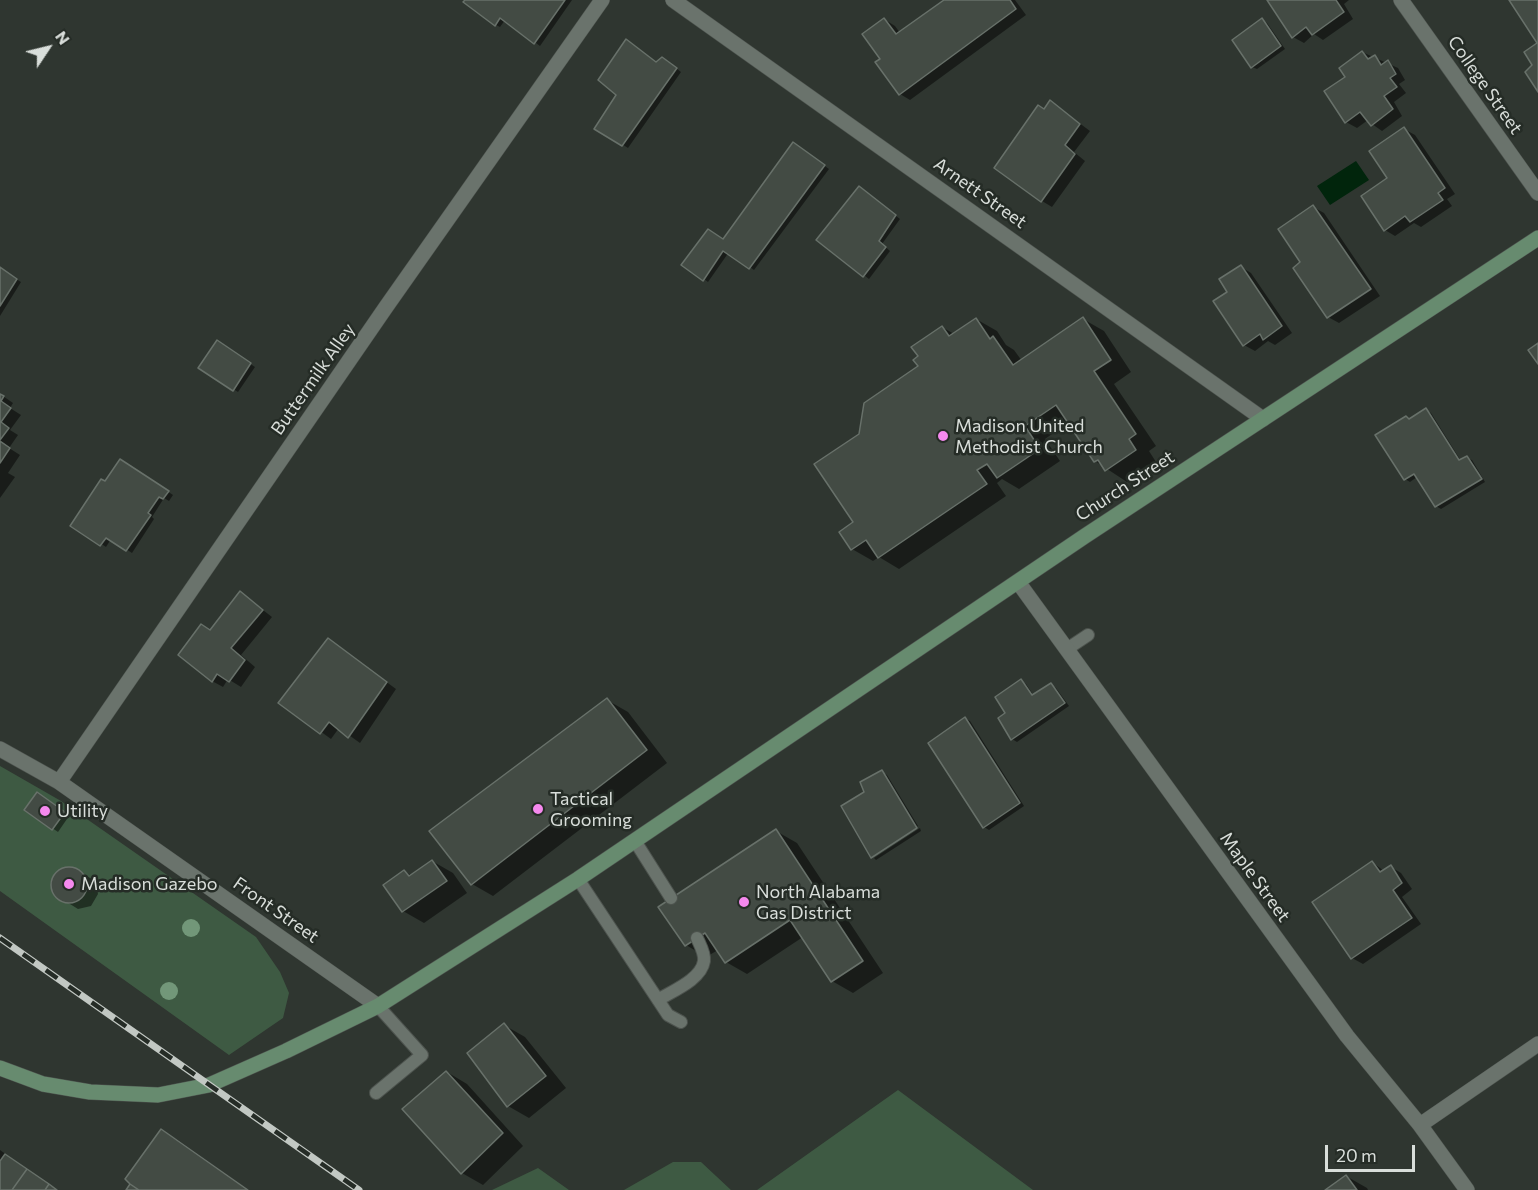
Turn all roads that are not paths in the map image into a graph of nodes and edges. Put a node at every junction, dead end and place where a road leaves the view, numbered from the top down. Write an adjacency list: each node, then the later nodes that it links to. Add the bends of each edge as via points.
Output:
1 (602, 0): 11 (street, Buttermilk Alley)
2 (673, 0): 6 (street, Arnett Street)
3 (1401, 0): 4 (street, College Street)
4 (1538, 193)
5 (1538, 238): 6 (street, Church Street)
6 (1263, 418): 7 (street, Church Street)
7 (1018, 582): 9 (street, Maple Street); 12 (street, Church Street)
8 (1088, 635): 9 (lane)
9 (1067, 649): 22 (street, Maple Street, via 1347,1036)
10 (0, 749): 11 (street, Front Street)
11 (59, 782): 17 (street, Front Street)
12 (634, 841): 13 (street, Church Street); 14 (lane)
13 (578, 879): 16 (lane); 17 (street, Church Street)
14 (671, 898)
15 (697, 938): 16 (lane, via 704,962 699,973)
16 (658, 1000): 18 (lane, via 668,1016)
17 (378, 1006): 20 (street, Church Street, via 209,1085 158,1095 90,1092 43,1084); 21 (lane, via 422,1054)
18 (681, 1022)
19 (1538, 1044): 22 (street)
20 (0, 1068)
21 (376, 1093)
22 (1420, 1125): 23 (street, Maple Street)
23 (1467, 1190)

